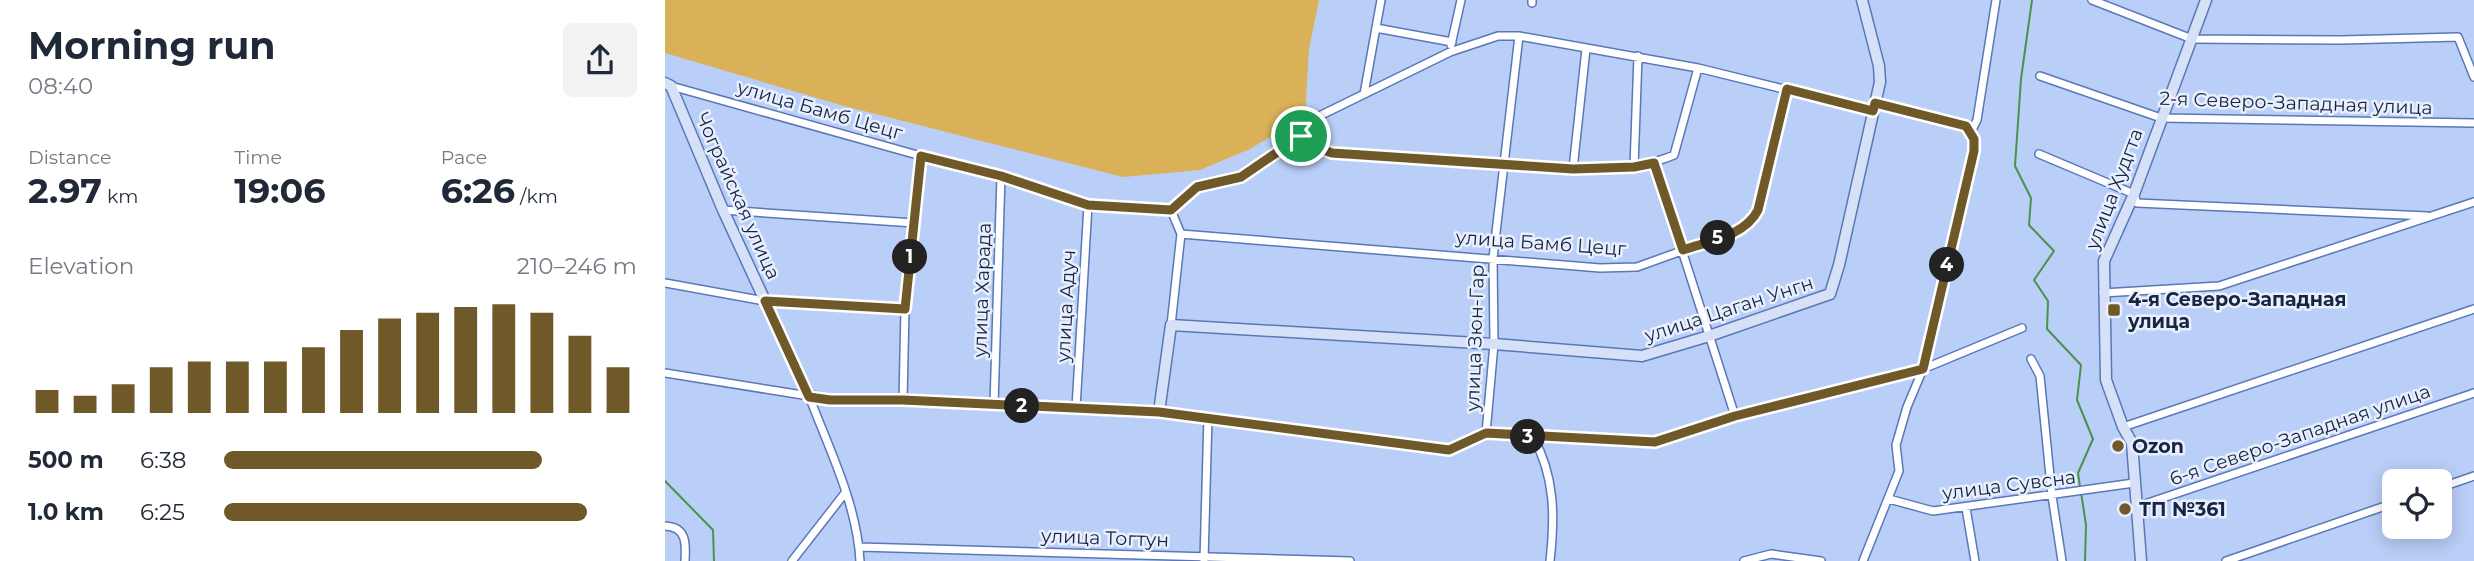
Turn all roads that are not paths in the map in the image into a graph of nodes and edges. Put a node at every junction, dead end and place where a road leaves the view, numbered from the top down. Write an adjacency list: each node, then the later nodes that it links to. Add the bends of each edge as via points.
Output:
1 (1381, 0): 7 (street)
2 (1461, 0): 10 (street)
3 (1862, 0): 20 (street, улица Цаган Унгн, via 1881,74)
4 (1996, 0): 23 (street, via 1977,120)
5 (2092, 0): 9 (street)
6 (2206, 0): 9 (street, улица Худгта)
7 (1376, 28): 10 (street); 19 (street)
8 (1519, 36): 11 (street); 12 (street, via 1498,36); 28 (street, улица Зюн-Гар)
9 (2192, 38): 16 (street, via 2458,37); 21 (street, улица Худгта)
10 (1452, 43): 12 (street)
11 (1586, 48): 13 (street); 30 (street)
12 (1450, 52): 19 (street)
13 (1638, 56): 14 (street); 29 (street)
14 (1698, 68): 18 (street); 27 (street, via 1674,155)
15 (2040, 76): 21 (street, 2-я Северо-Западная улица)
16 (2474, 77)
17 (668, 84): 26 (street, улица Бамб Цецг); 36 (street, Чограйская улица)
18 (1787, 89): 20 (street); 40 (street, улица Бамб Цецг, via 1752,221)
19 (1364, 94): 24 (street, via 1305,123)
20 (1874, 107): 23 (street, via 1966,126); 49 (street, улица Цаган Унгн, via 1830,294)
21 (2161, 118): 22 (street, 2-я Северо-Западная улица); 32 (street, улица Худгта)
22 (2474, 123)
23 (1971, 132): 52 (street, via 1974,151)
24 (1301, 136): 28 (street, via 1332,153); 35 (street, via 1241,177 1197,187)
25 (2039, 155): 32 (street)
26 (921, 156): 31 (street, улица Бамб Цецг); 38 (street)
27 (1654, 163): 29 (street); 40 (street)
28 (1504, 164): 30 (street); 41 (street, улица Зюн-Гар)
29 (1634, 167): 30 (street)
30 (1573, 169)
31 (1001, 176): 34 (street, улица Бамб Цецг); 57 (street, улица Харада)
32 (2134, 194): 37 (street, via 2137,203); 43 (street, улица Худгта, via 2104,261)
33 (2474, 202): 37 (street)
34 (1088, 205): 35 (street, улица Бамб Цецг); 58 (street, улица Адуч)
35 (1171, 210): 39 (street)
36 (723, 211): 38 (street); 44 (street, Чограйская улица)
37 (2427, 216): 43 (street, via 2219,286)
38 (914, 223): 45 (street)
39 (1181, 234): 41 (street, улица Бамб Цецг); 47 (street)
40 (1683, 250): 41 (street, улица Бамб Цецг, via 1623,268); 49 (street)
41 (1493, 258): 50 (street, улица Зюн-Гар)
42 (665, 283): 44 (street)
43 (2103, 293): 62 (street, улица Худгта, via 2106,380)
44 (765, 301): 45 (street); 55 (street, Чограйская улица)
45 (905, 309): 56 (street)
46 (2474, 309): 62 (street)
47 (1171, 325): 50 (street, улица Цаган Унгн); 59 (street)
48 (2022, 328): 52 (street)
49 (1709, 336): 50 (street, улица Цаган Унгн, via 1642,356); 60 (street)
50 (1494, 344): 63 (street, улица Зюн-Гар)
51 (2031, 359): 69 (street, via 2040,376)
52 (1923, 369): 60 (street); 70 (street, via 1896,445 1899,471)
53 (665, 373): 55 (street)
54 (2474, 393): 71 (street, 6-я Северо-Западная улица)
55 (809, 397): 56 (street); 68 (street)
56 (903, 400): 57 (street)
57 (994, 405): 58 (street)
58 (1076, 408): 59 (street)
59 (1159, 412): 61 (street)
60 (1735, 416): 64 (street, via 1655,442)
61 (1208, 418): 63 (street, via 1449,450); 76 (street)
62 (2123, 427): 66 (street, улица Худгта, via 2132,443)
63 (1486, 433): 64 (street)
64 (1532, 437): 81 (street, via 1549,475)
65 (2474, 476): 67 (street)
66 (2134, 483): 69 (street, улица Сувсна); 71 (street, улица Худгта)
67 (2452, 484)
68 (845, 493): 75 (street); 78 (street)
69 (2052, 496): 73 (street, улица Сувсна); 86 (street)
70 (1889, 499): 73 (street, улица Сувсна, via 1933,511); 84 (street)
71 (2136, 507): 87 (street, улица Худгта)
72 (2382, 507): 88 (street)
73 (1966, 508): 85 (street)
74 (665, 526): 77 (street, via 683,533)
75 (859, 547): 76 (street, улица Тогтун); 79 (street)
76 (1204, 559): 80 (street, улица Тогтун)
77 (685, 561)
78 (792, 561)
79 (860, 561)
80 (1350, 561)
81 (1549, 561)
82 (1745, 561): 83 (street, via 1771,554)
83 (1821, 561)
84 (1863, 561)
85 (1975, 561)
86 (2062, 561)
87 (2141, 561)
88 (2226, 561)

